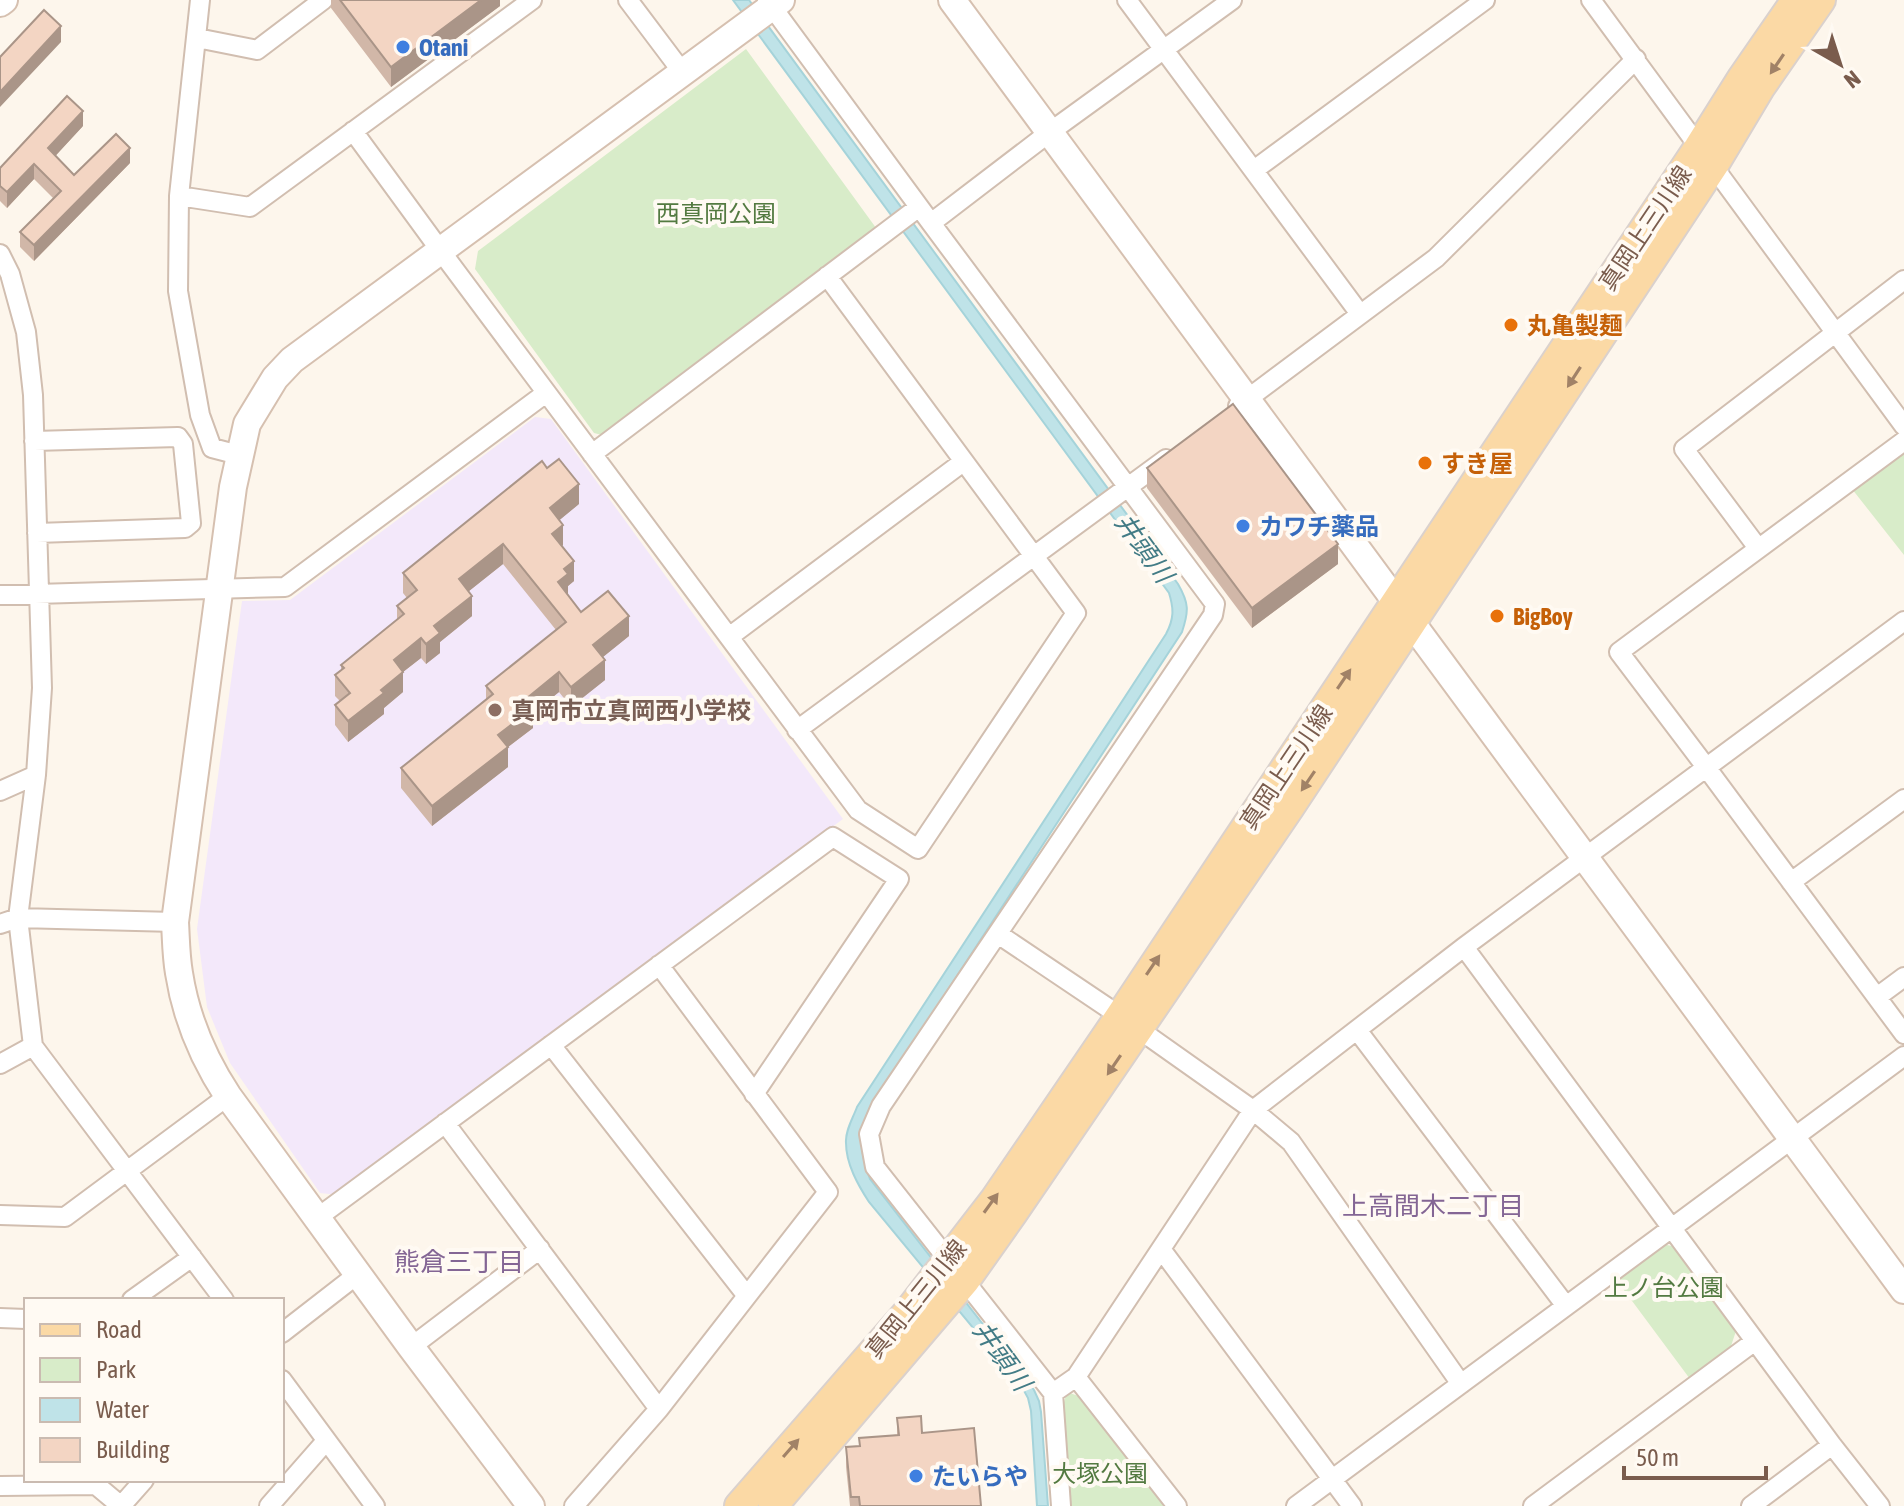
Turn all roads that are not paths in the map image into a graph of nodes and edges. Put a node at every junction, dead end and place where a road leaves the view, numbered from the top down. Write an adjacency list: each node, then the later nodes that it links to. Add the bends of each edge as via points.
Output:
1 (200, 0): 13 (street)
2 (323, 0): 13 (street, via 257,50)
3 (532, 0): 17 (street)
4 (628, 0): 16 (street)
5 (952, 0): 18 (street)
6 (1127, 0): 14 (street)
7 (1232, 0): 14 (street)
8 (1485, 0): 20 (street)
9 (1591, 0): 15 (street)
10 (1796, 0): 19 (main road, 真岡上三川線, via 1742,78)
11 (1821, 0): 19 (main road, 真岡上三川線, one-way to 19)
12 (773, 2): 16 (street); 22 (street)
13 (197, 38): 21 (street)
14 (1163, 50): 18 (street); 20 (street)
15 (1636, 59): 19 (street); 28 (street, via 1436,258)
16 (683, 73): 24 (street)
17 (353, 131): 21 (street, via 250,207); 24 (street)
18 (1050, 132): 23 (street); 31 (street)
19 (1706, 156): 29 (street); 47 (main road, 真岡上三川線)
20 (1254, 170): 28 (street)
21 (179, 196): 38 (street, via 178,291 200,415 212,448)
22 (919, 207): 23 (street); 26 (street)
23 (931, 223): 40 (street)
24 (440, 250): 30 (street); 38 (street, via 292,360 247,424)
25 (0, 254): 34 (street, via 26,332)
26 (827, 276): 37 (street); 39 (street)
27 (1904, 280): 29 (street)
28 (1360, 314): 31 (street)
29 (1835, 332): 33 (street); 42 (street, via 1684,449)
30 (546, 393): 37 (street); 44 (street, via 285,587)
31 (1247, 399): 32 (street); 47 (street)
32 (1223, 417)
33 (1904, 426)
34 (34, 441): 41 (street); 41 (street, via 178,437 191,523 185,528)
35 (1904, 441): 42 (street)
36 (1175, 452): 40 (street)
37 (592, 454): 49 (street)
38 (239, 455): 44 (street)
39 (963, 462): 43 (street); 49 (street)
40 (1128, 487): 43 (street); 59 (street, via 1215,604 1213,615)
41 (37, 533): 45 (street)
42 (1758, 548): 51 (street, via 1619,652)
43 (1034, 556): 50 (street); 50 (street, via 1076,613 918,849 858,810)
44 (219, 589): 45 (street); 58 (street)
45 (39, 594): 46 (street); 52 (street, via 42,688)
46 (0, 595)
47 (1405, 612): 55 (street); 64 (main road, 真岡上三川線)
48 (1904, 621): 51 (street)
49 (729, 637): 50 (street)
50 (797, 730)
51 (1706, 767): 55 (street); 56 (street)
52 (36, 775): 53 (street); 57 (street)
53 (0, 791)
54 (1904, 799): 56 (street)
55 (1584, 858): 60 (street); 75 (street)
56 (1791, 882): 63 (street)
57 (9, 921): 58 (street); 68 (street)
58 (175, 922): 72 (street, via 186,1008 211,1070)
59 (998, 934): 64 (street); 83 (street, via 905,1068 869,1134 875,1167)
60 (1464, 947): 65 (street); 79 (street)
61 (659, 965): 67 (street); 71 (street); 71 (street, via 833,837 899,879)
62 (1904, 977): 63 (street)
63 (1877, 997): 66 (street)
64 (1129, 1022): 73 (street); 83 (main road, 真岡上三川線, via 995,1199)
65 (1357, 1030): 73 (street); 89 (street)
66 (1904, 1034)
67 (551, 1045): 74 (street); 86 (street)
68 (33, 1046): 70 (street); 76 (street)
69 (1904, 1056): 75 (street)
70 (0, 1064)
71 (754, 1094): 86 (street, via 828,1192)
72 (228, 1096): 76 (street); 78 (street)
73 (1253, 1110): 81 (street); 97 (street, via 1291,1142)
74 (445, 1123): 78 (street); 80 (street)
75 (1792, 1138): 79 (street); 85 (street)
76 (127, 1170): 77 (street, via 65,1217); 82 (street)
77 (0, 1215)
78 (317, 1218): 84 (street)
79 (1672, 1228): 89 (street); 93 (street)
80 (540, 1249): 94 (street); 99 (street)
81 (1161, 1249): 95 (street); 102 (street)
82 (192, 1257): 87 (street); 88 (street)
83 (957, 1270): 98 (street); 109 (main road, 真岡上三川線, one-way to 83, via 907,1313); 110 (main road, 真岡上三川線)
84 (358, 1274): 92 (street); 94 (street)
85 (1904, 1290)
86 (747, 1296): 99 (street)
87 (135, 1298)
88 (223, 1298)
89 (1566, 1306): 97 (street)
90 (0, 1318): 91 (street)
91 (24, 1319)
92 (284, 1331)
93 (1755, 1341): 101 (street); 115 (street)
94 (411, 1347): 107 (street)
95 (1076, 1377): 98 (street); 112 (street)
96 (284, 1383): 100 (street)
97 (1461, 1384): 102 (street)
98 (1053, 1393): 111 (street)
99 (659, 1409): 108 (street)
100 (326, 1441): 105 (street); 106 (street)
101 (1832, 1445): 116 (street); 117 (street)
102 (1332, 1479): 113 (street); 114 (street)
103 (142, 1482): 104 (street, via 121,1506 96,1485)
104 (0, 1486)
105 (269, 1506)
106 (375, 1506)
107 (531, 1506)
108 (574, 1506)
109 (739, 1506)
110 (773, 1506)
111 (1061, 1506)
112 (1177, 1506)
113 (1296, 1506)
114 (1352, 1506)
115 (1533, 1506)
116 (1751, 1506)
117 (1880, 1506)

